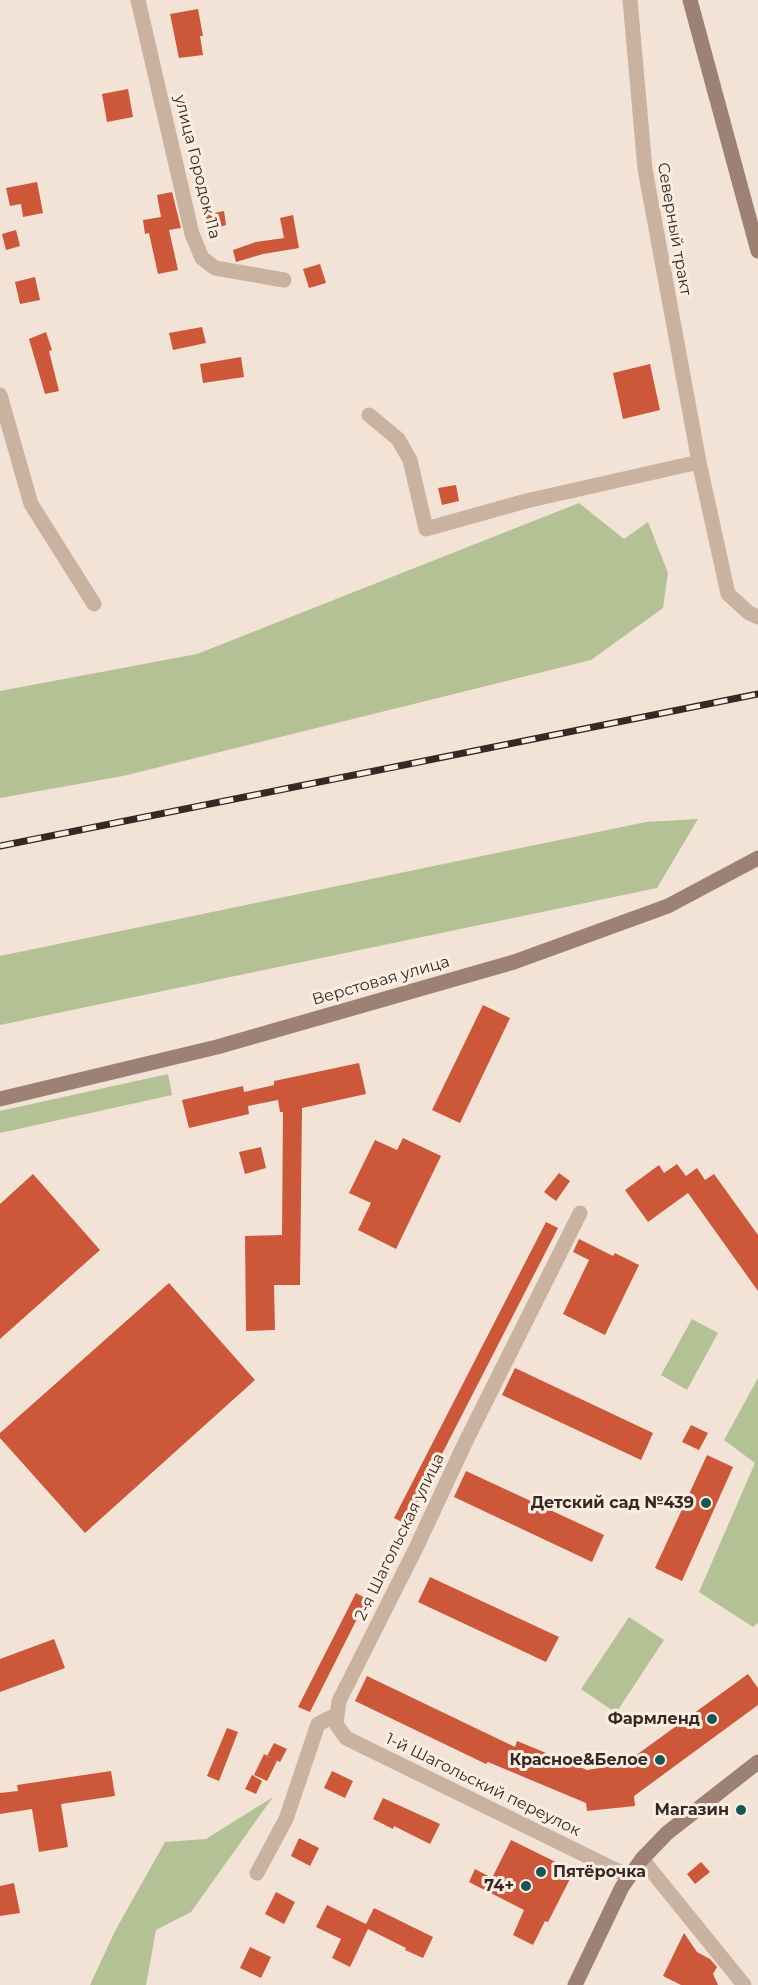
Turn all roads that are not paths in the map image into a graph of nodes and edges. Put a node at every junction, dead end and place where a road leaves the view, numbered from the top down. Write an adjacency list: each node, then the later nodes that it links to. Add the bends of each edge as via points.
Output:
1 (138, 0): 5 (street, улица Городок 11а, via 192,234 202,258 215,268)
2 (630, 0): 8 (street, Северный тракт, via 645,169)
3 (690, 0): 4 (street)
4 (758, 250)
5 (284, 280)
6 (0, 395): 9 (street, via 31,504)
7 (369, 415): 8 (street, via 398,439 410,460 426,529 526,501)
8 (699, 462): 10 (street, Северный тракт, via 728,594)
9 (94, 604)
10 (758, 617)
11 (758, 858): 12 (street, Верстовая улица, via 668,906 514,962 217,1047)
12 (0, 1099)
13 (580, 1213): 14 (street, 2-я Шагольская улица, via 339,1701)
14 (336, 1715): 17 (street, 2-я Шагольская улица, via 318,1724 286,1819); 18 (street, 1-й Шагольский переулок, via 336,1725 346,1738)
15 (758, 1762): 16 (street, via 667,1833)
16 (642, 1859): 18 (street); 20 (street)
17 (257, 1873)
18 (628, 1876): 19 (street)
19 (575, 1985)
20 (744, 1985)

